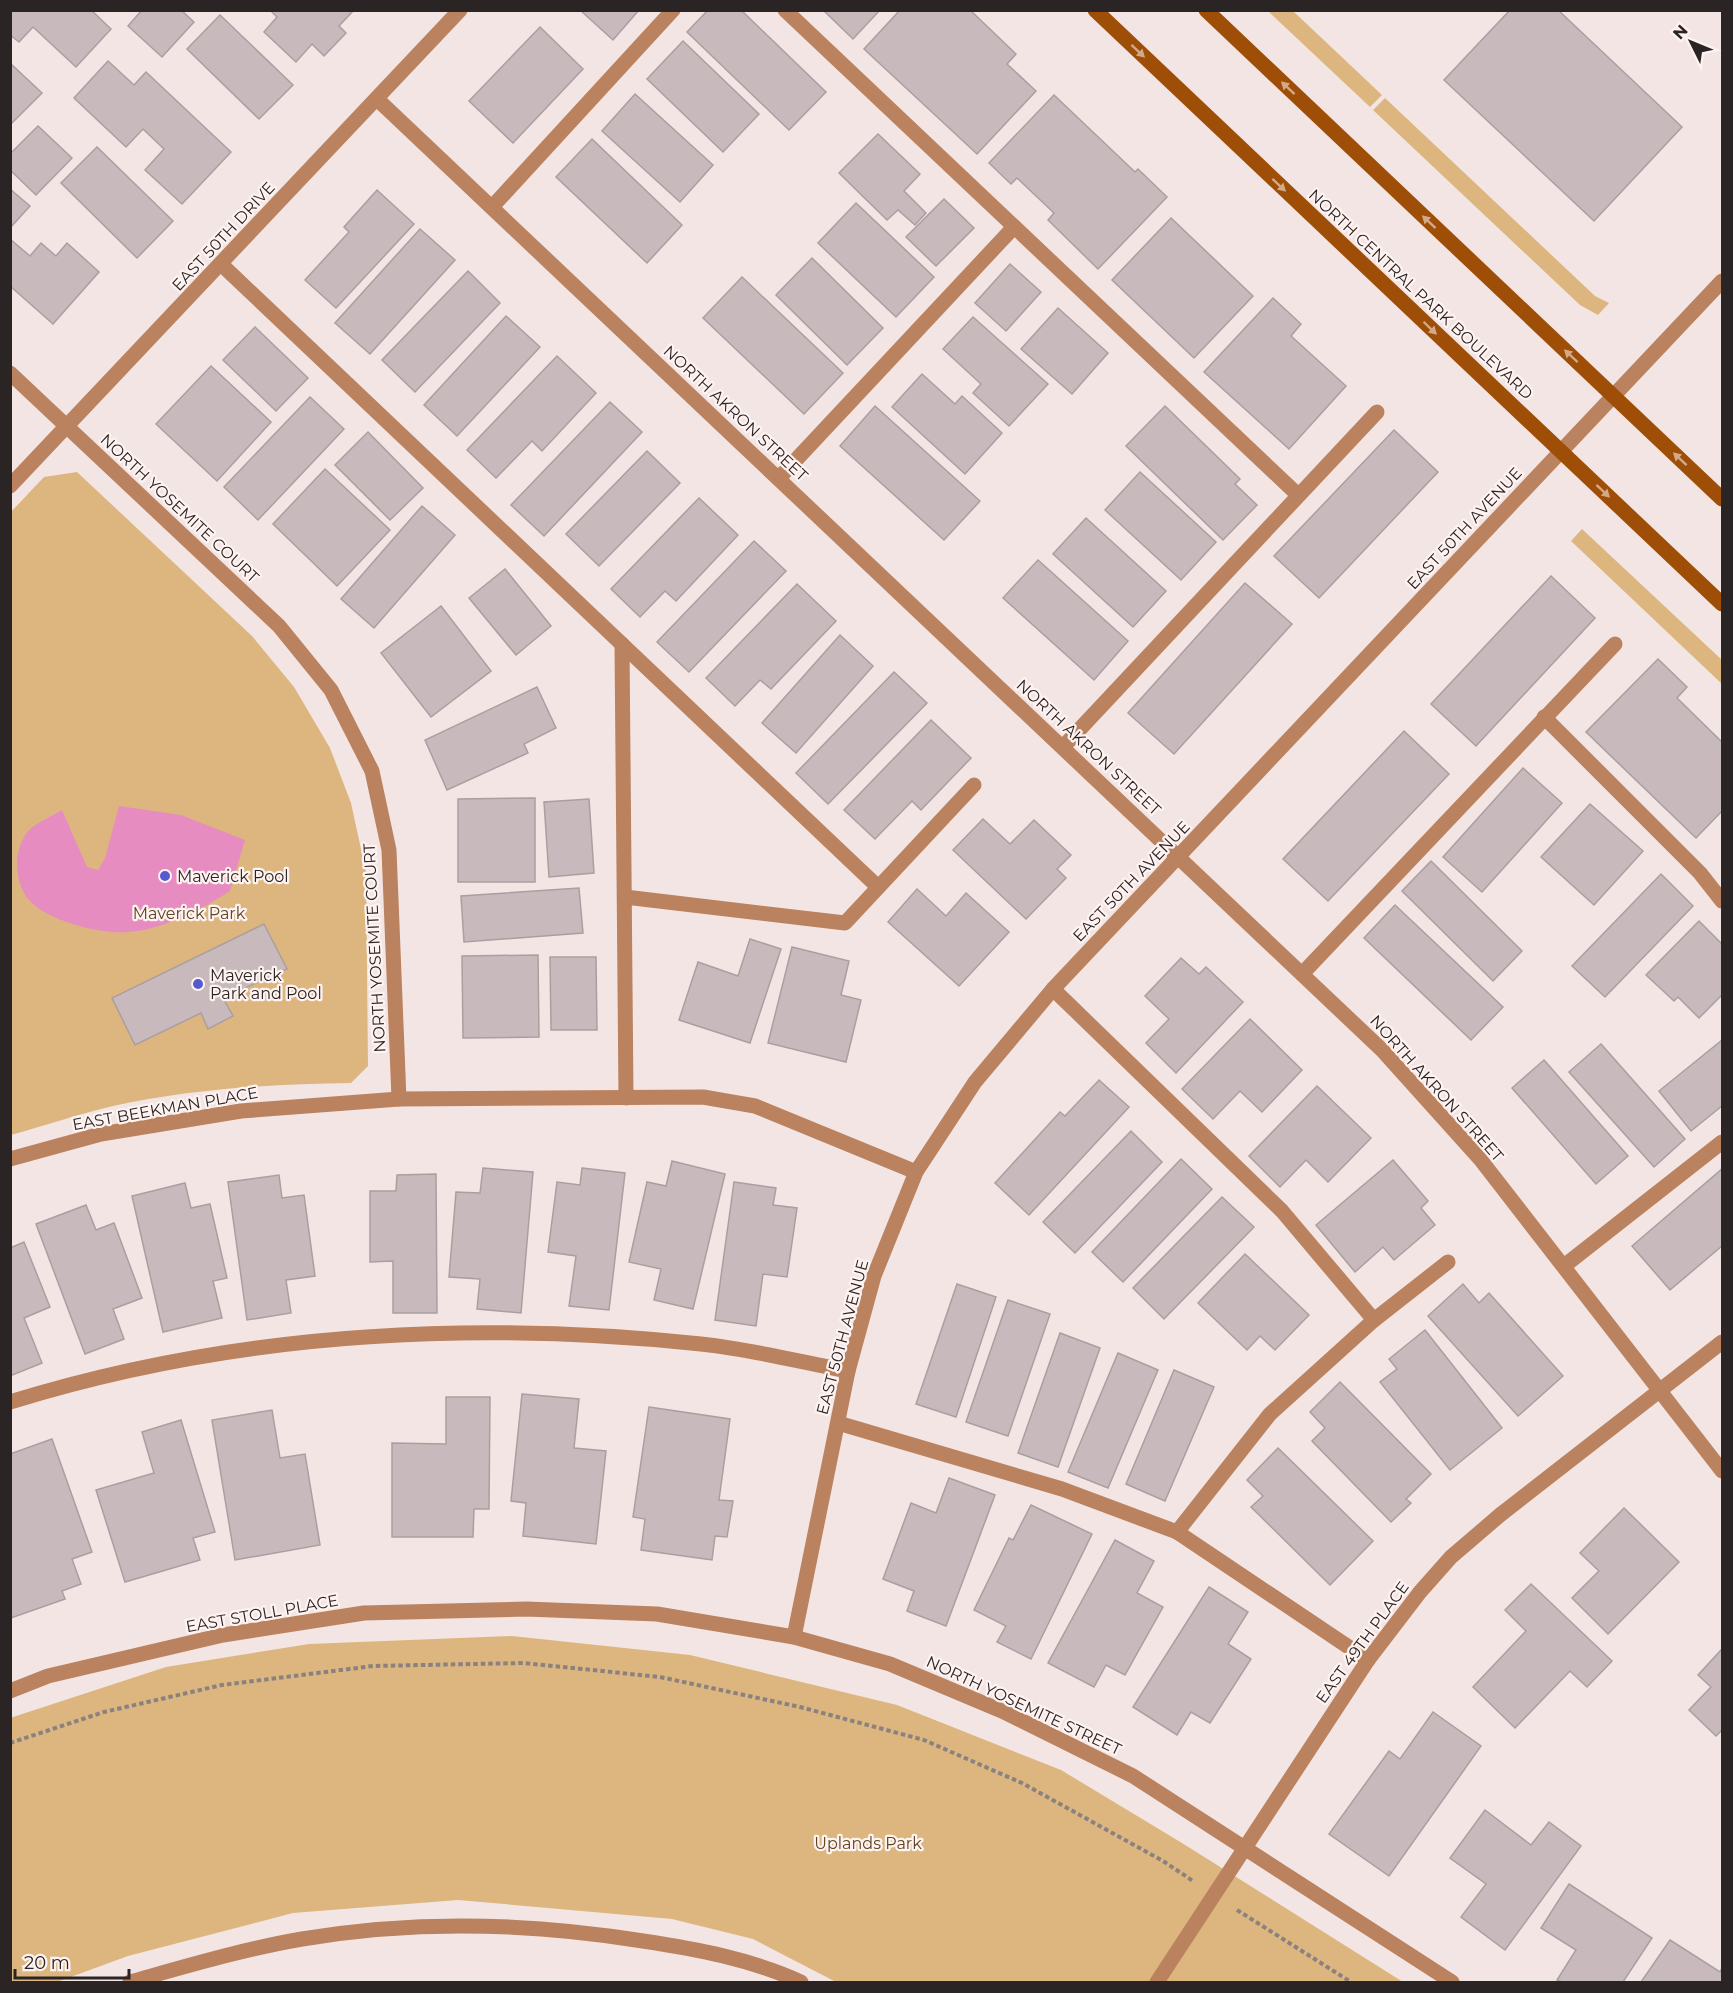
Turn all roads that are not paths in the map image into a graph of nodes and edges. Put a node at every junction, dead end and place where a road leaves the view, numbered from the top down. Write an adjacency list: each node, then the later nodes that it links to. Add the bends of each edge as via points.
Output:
1 (460, 10): 6 (street, EAST 50TH DRIVE)
2 (673, 10): 7 (street)
3 (785, 10): 8 (street)
4 (1095, 10): 15 (main road, NORTH CENTRAL PARK BOULEVARD, one-way to 15)
5 (1206, 10): 12 (main road, one-way to 5)
6 (377, 99): 7 (street, NORTH AKRON STREET); 9 (street, EAST 50TH DRIVE)
7 (492, 207): 16 (street, NORTH AKRON STREET)
8 (1014, 227): 16 (street); 18 (street)
9 (222, 265): 14 (street, EAST 50TH DRIVE); 21 (street)
10 (1722, 281): 12 (street, EAST 50TH AVENUE)
11 (10, 374): 14 (street, NORTH YOSEMITE COURT)
12 (1613, 396): 15 (street, EAST 50TH AVENUE); 19 (main road, one-way to 12)
13 (1377, 412): 18 (street)
14 (66, 427): 17 (street, EAST 50TH DRIVE); 33 (street, NORTH YOSEMITE COURT, via 279,626 331,690 372,771 389,850)
15 (1561, 451): 20 (main road, NORTH CENTRAL PARK BOULEVARD, one-way to 20); 26 (street, EAST 50TH AVENUE)
16 (778, 478): 24 (street, NORTH AKRON STREET)
17 (10, 486)
18 (1298, 495): 24 (street)
19 (1722, 499)
20 (1722, 604)
21 (622, 644): 27 (street); 28 (street)
22 (1615, 644): 23 (street)
23 (1544, 717): 29 (street, via 1700,873); 30 (street)
24 (1063, 747): 26 (street, NORTH AKRON STREET)
25 (974, 785): 27 (street)
26 (1180, 858): 30 (street, NORTH AKRON STREET); 31 (street, EAST 50TH AVENUE)
27 (878, 886): 28 (street, via 845,923)
28 (625, 897): 32 (street)
29 (1722, 901)
30 (1302, 974): 38 (street, NORTH AKRON STREET, via 1382,1050 1480,1159)
31 (1053, 989): 36 (street, EAST 50TH AVENUE, via 975,1082); 39 (street, via 1282,1211)
32 (626, 1098): 33 (street); 36 (street, via 702,1097 755,1106)
33 (399, 1099): 35 (street, EAST BEEKMAN PLACE, via 241,1111 101,1134)
34 (1722, 1142): 38 (street)
35 (10, 1159)
36 (916, 1172): 41 (street, EAST 50TH AVENUE, via 874,1276)
37 (1448, 1262): 39 (street)
38 (1564, 1266): 42 (street, NORTH AKRON STREET)
39 (1374, 1320): 46 (street, via 1270,1414)
40 (1722, 1342): 42 (street, EAST 49TH PLACE)
41 (848, 1371): 43 (street, via 703,1344 533,1333 378,1335 200,1355); 44 (street, EAST 50TH AVENUE)
42 (1662, 1390): 45 (street, NORTH AKRON STREET); 49 (street, EAST 49TH PLACE, via 1451,1557)
43 (10, 1402)
44 (838, 1423): 46 (street, via 1062,1489); 48 (street, EAST 50TH AVENUE)
45 (1722, 1471)
46 (1177, 1532): 49 (street)
47 (526, 1609): 48 (street, NORTH YOSEMITE STREET, via 657,1614); 50 (street, EAST STOLL PLACE, via 364,1613 223,1635 48,1676)
48 (794, 1637): 51 (street, NORTH YOSEMITE STREET, via 890,1664 1002,1711 1133,1776)
49 (1368, 1660): 51 (street, EAST 49TH PLACE)
50 (10, 1691)
51 (1245, 1851): 54 (street, EAST 49TH PLACE); 55 (street, NORTH YOSEMITE STREET)
52 (130, 1983): 53 (street, via 216,1957 303,1939 388,1929 456,1927 586,1932 658,1943 744,1962)
53 (801, 1983)
54 (1157, 1983)
55 (1452, 1983)

